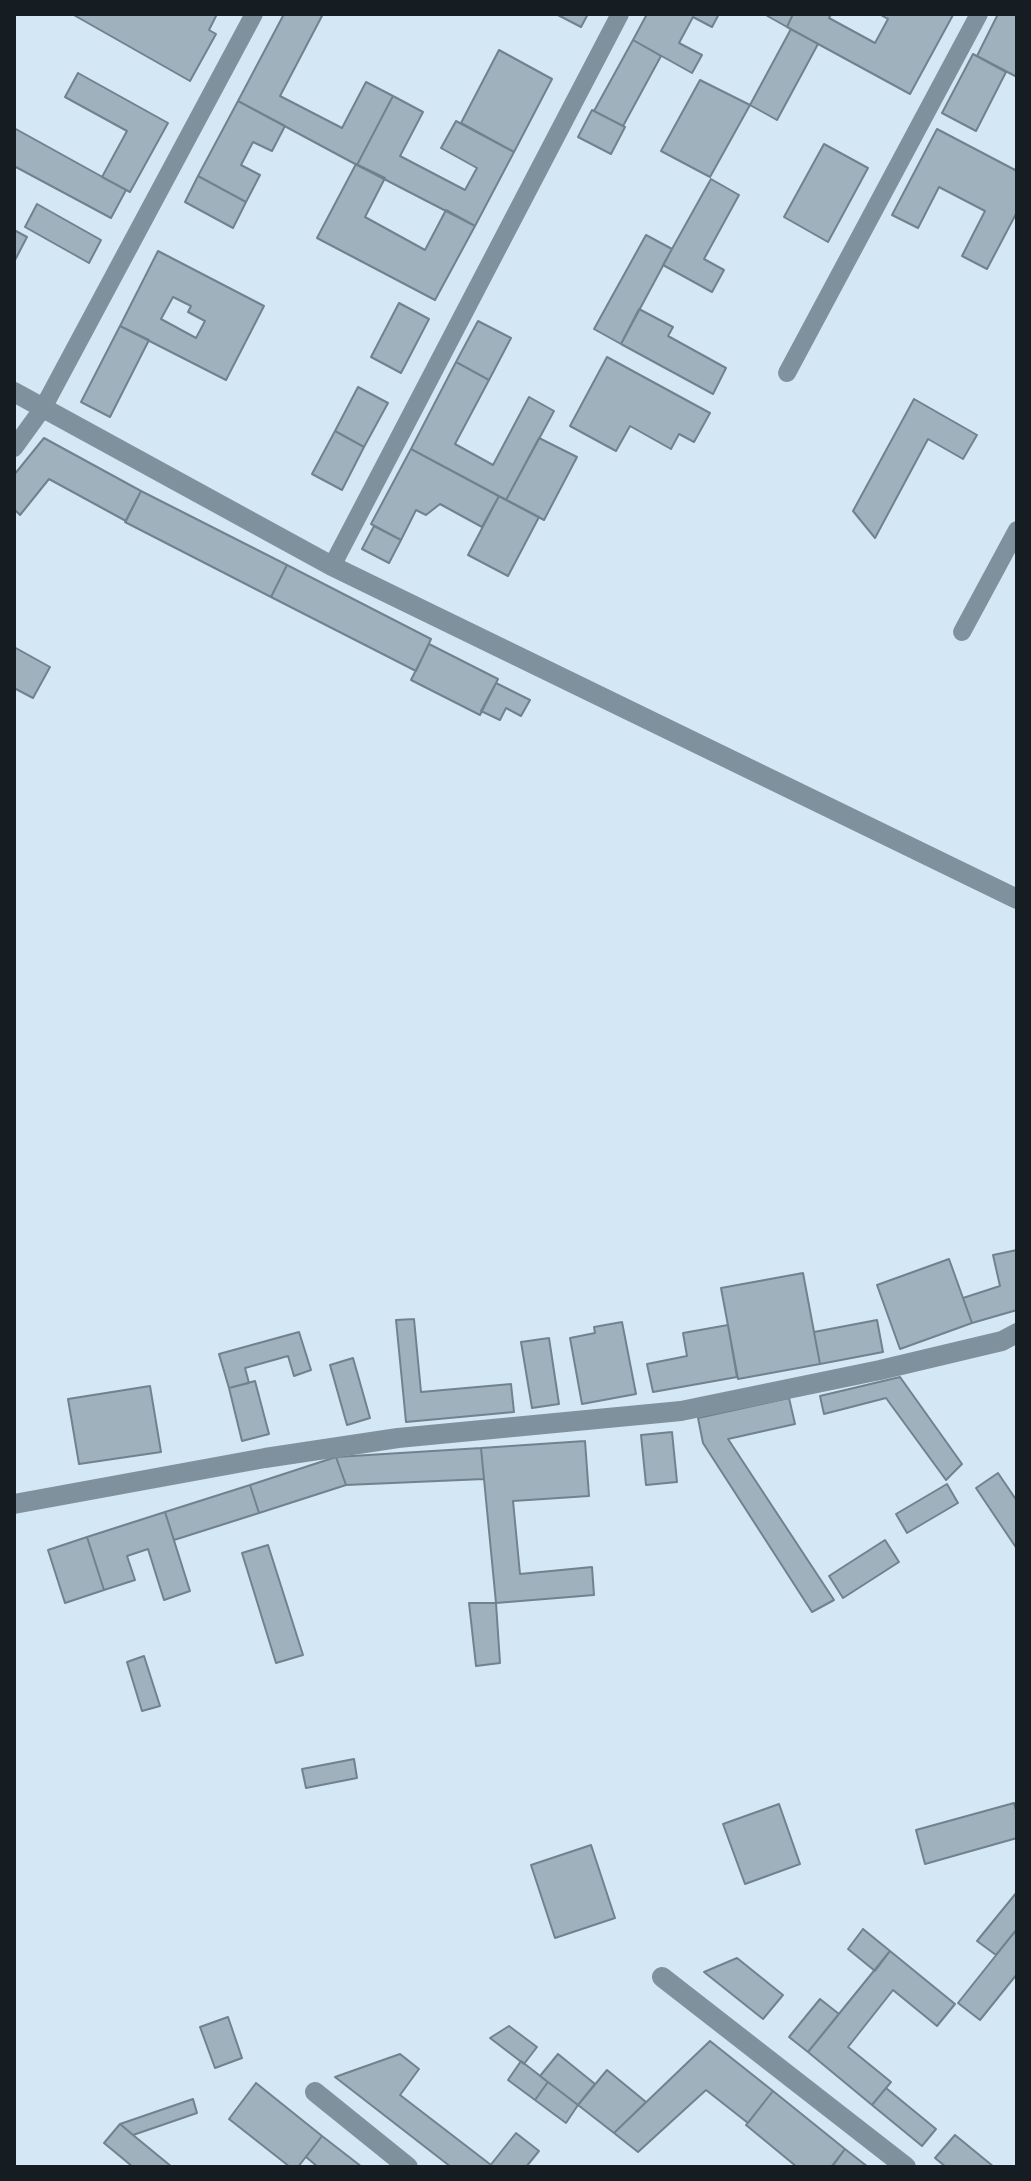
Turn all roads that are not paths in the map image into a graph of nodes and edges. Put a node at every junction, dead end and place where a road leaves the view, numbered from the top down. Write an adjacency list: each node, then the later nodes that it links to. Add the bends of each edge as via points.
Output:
1 (254, 14): 6 (lane)
2 (620, 14): 9 (lane)
3 (979, 14): 4 (lane)
4 (787, 373)
5 (14, 392): 6 (street)
6 (43, 408): 7 (lane); 9 (street)
7 (14, 448)
8 (1017, 530): 10 (lane)
9 (332, 566): 11 (street)
10 (962, 632)
11 (1017, 899)
12 (1017, 1333): 13 (street, via 880,1370 681,1411 398,1438)
13 (14, 1504)
14 (662, 1977): 17 (street)
15 (315, 2092): 16 (street)
16 (408, 2167)
17 (906, 2167)

